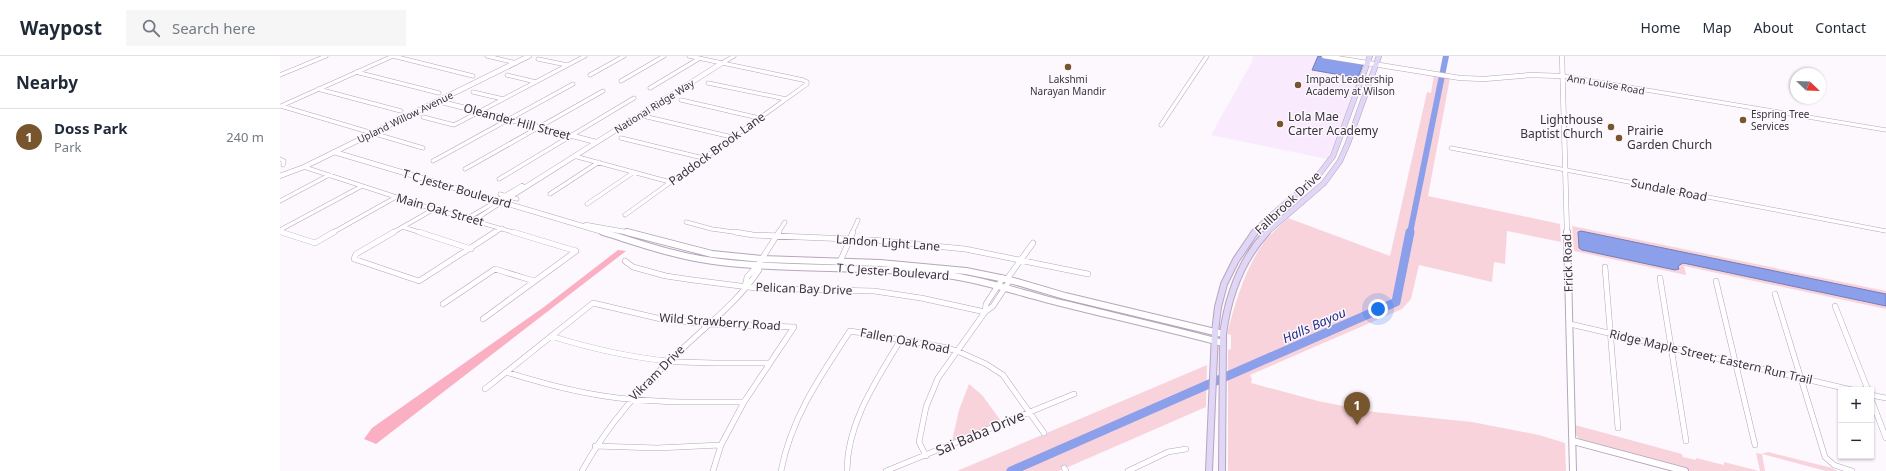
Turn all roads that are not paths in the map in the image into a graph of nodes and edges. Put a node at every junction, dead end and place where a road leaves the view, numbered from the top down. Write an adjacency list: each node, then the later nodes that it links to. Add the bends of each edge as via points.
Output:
1 (326, 56): 23 (street)
2 (393, 56): 22 (street); 26 (street)
3 (487, 56): 17 (street)
4 (529, 56): 17 (street, Upland Willow Avenue)
5 (585, 56): 20 (street)
6 (624, 56): 25 (street)
7 (664, 56): 28 (street)
8 (689, 56): 16 (street)
9 (734, 56): 18 (street, National Ridge Way)
10 (1207, 56): 51 (street)
11 (1324, 56): 19 (street, Ann Louise Road)
12 (1370, 56): 19 (main road, Fallbrook Drive)
13 (1379, 56): 21 (main road, Fallbrook Drive)
14 (1562, 56): 27 (street, Frick Road)
15 (538, 58): 20 (street)
16 (700, 58): 18 (street); 32 (street)
17 (516, 63): 41 (street, Upland Willow Avenue)
18 (722, 63): 39 (street, Paddock Brook Lane, via 807,82); 45 (street, National Ridge Way)
19 (1367, 63): 21 (street, Ann Louise Road); 49 (main road, Fallbrook Drive)
20 (567, 65): 29 (street)
21 (1376, 65): 27 (street, Ann Louise Road, via 1479,79 1523,75); 50 (main road, Fallbrook Drive)
22 (356, 72): 33 (street); 36 (street)
23 (280, 75)
24 (507, 75): 29 (street)
25 (590, 75)
26 (473, 76)
27 (1562, 76): 53 (street, Ann Louise Road); 72 (street, Frick Road)
28 (620, 81)
29 (536, 82): 38 (street)
30 (708, 83): 39 (street)
31 (573, 84): 48 (street)
32 (650, 88)
33 (318, 89): 42 (street); 43 (street)
34 (603, 91): 52 (street)
35 (473, 92): 38 (street)
36 (439, 93)
37 (634, 98): 55 (street)
38 (504, 99): 44 (street)
39 (786, 99): 47 (street, Paddock Brook Lane)
40 (681, 100): 47 (street)
41 (438, 101): 44 (street, Oleander Hill Street); 54 (street, Upland Willow Avenue)
42 (281, 106): 54 (street)
43 (401, 111)
44 (479, 112): 46 (street, via 454,125); 48 (street, Oleander Hill Street)
45 (639, 115): 57 (street); 58 (street, National Ridge Way)
46 (423, 117)
47 (759, 118): 57 (street, Paddock Brook Lane)
48 (509, 120): 52 (street, Oleander Hill Street); 67 (street)
49 (1346, 122): 50 (main road); 63 (main road, Fallbrook Drive)
50 (1355, 124): 65 (main road, Fallbrook Drive)
51 (1161, 125)
52 (539, 128): 55 (street, Oleander Hill Street); 71 (street)
53 (1886, 130)
54 (371, 134): 59 (street); 61 (street, Upland Willow Avenue)
55 (571, 136): 58 (street, Oleander Hill Street); 76 (street)
56 (621, 138): 64 (street)
57 (732, 138): 64 (street, Paddock Brook Lane)
58 (596, 142): 62 (street, National Ridge Way)
59 (423, 148)
60 (1451, 148): 72 (street, Sundale Road)
61 (334, 152): 70 (street, Upland Willow Avenue); 85 (street, T C Jester Boulevard)
62 (574, 156): 68 (street); 81 (street, National Ridge Way)
63 (1333, 156): 65 (main road); 127 (main road, Fallbrook Drive, via 1317,177 1266,220 1244,246 1224,284)
64 (703, 158): 77 (street, Paddock Brook Lane)
65 (1342, 158): 129 (main road, Fallbrook Drive, via 1326,181 1275,224 1254,249 1235,287)
66 (280, 159): 69 (street, via 284,160)
67 (434, 161)
68 (599, 162): 73 (street); 80 (street)
69 (283, 165)
70 (304, 167): 74 (street, Main Oak Street); 75 (street, Upland Willow Avenue)
71 (465, 170)
72 (1565, 170): 98 (street, Sundale Road); 126 (street, Frick Road)
73 (634, 172): 77 (street); 86 (street)
74 (328, 175): 78 (street, Main Oak Street); 84 (street)
75 (280, 176)
76 (499, 179)
77 (670, 182): 88 (street, Paddock Brook Lane)
78 (362, 186): 82 (street, Main Oak Street); 97 (street)
79 (500, 194): 81 (street, T C Jester Boulevard)
80 (550, 194)
81 (508, 196): 83 (street, T C Jester Boulevard); 85 (street, National Ridge Way)
82 (396, 197): 87 (street, Main Oak Street); 97 (street, via 315,243)
83 (517, 199)
84 (280, 201)
85 (500, 201): 89 (street, National Ridge Way); 90 (street, National Ridge Way); 94 (street, T C Jester Boulevard)
86 (587, 204)
87 (434, 209): 89 (street, Main Oak Street); 95 (street)
88 (625, 215)
89 (468, 218): 90 (street, Main Oak Street)
90 (474, 220): 96 (street, Main Oak Street)
91 (858, 220): 101 (street)
92 (686, 222): 100 (street, Landon Light Lane, via 731,232)
93 (785, 222): 100 (street, Vikram Drive)
94 (580, 225): 99 (street, T C Jester Boulevard, via 590,224); 102 (street, T C Jester Boulevard)
95 (403, 227): 104 (street); 104 (street, via 356,254 354,259 420,281)
96 (502, 228): 104 (street); 115 (street, Main Oak Street, via 576,251)
97 (280, 231)
98 (1886, 231)
99 (639, 235): 102 (street); 105 (street, T C Jester Boulevard, via 712,254)
100 (776, 237): 101 (street, Landon Light Lane); 105 (street, Vikram Drive)
101 (850, 239): 106 (street, Landon Light Lane, via 964,249); 108 (street)
102 (630, 241): 109 (street, T C Jester Boulevard, via 702,260)
103 (1032, 243): 106 (street)
104 (471, 249)
105 (762, 259): 108 (street, T C Jester Boulevard); 109 (street, Vikram Drive)
106 (1021, 259): 112 (street, Landon Light Lane); 114 (street)
107 (625, 261): 118 (street, Pelican Bay Drive, via 633,267 666,276)
108 (840, 261): 111 (street); 114 (street, T C Jester Boulevard, via 944,268)
109 (758, 265): 111 (street, T C Jester Boulevard); 118 (street, Vikram Drive, via 759,270 751,283)
110 (1604, 266): 128 (street)
111 (837, 268): 117 (street, T C Jester Boulevard, via 921,272)
112 (1088, 274)
113 (1660, 278): 134 (street)
114 (1007, 279): 117 (street); 119 (street); 127 (street, T C Jester Boulevard)
115 (534, 281): 121 (street, via 495,269); 124 (street)
116 (1716, 281): 138 (street)
117 (999, 285): 119 (street, T C Jester Boulevard); 123 (street, via 986,304)
118 (745, 287): 123 (street, Pelican Bay Drive, via 874,291); 125 (street, Vikram Drive)
119 (1006, 287): 123 (street, via 993,306); 132 (street, T C Jester Boulevard)
120 (1775, 294): 140 (street)
121 (443, 304)
122 (1836, 306): 142 (street)
123 (985, 312): 135 (street)
124 (483, 319)
125 (709, 324): 130 (street, Wild Strawberry Road, via 661,319 593,303); 136 (street, Vikram Drive); 137 (street, Wild Strawberry Road, via 794,327)
126 (1570, 324): 128 (street, Ridge Maple Street; Eastern Run Trail); 155 (street, Frick Road)
127 (1215, 332): 129 (street, T C Jester Boulevard); 132 (main road, Fallbrook Drive)
128 (1610, 333): 134 (street, Ridge Maple Street; Eastern Run Trail); 151 (street)
129 (1223, 334): 133 (main road, Fallbrook Drive)
130 (551, 336): 136 (street, via 600,350); 139 (street, Wild Strawberry Road)
131 (901, 339): 135 (street, Fallen Oak Road); 165 (street, Fallen Oak Road, via 850,331 807,400 792,431); 166 (street, via 863,404 845,457)
132 (1214, 340): 133 (street, T C Jester Boulevard); 160 (main road, Fallbrook Drive)
133 (1223, 343): 161 (main road, Fallbrook Drive)
134 (1671, 348): 138 (street, Ridge Maple Street; Eastern Run Trail); 154 (street)
135 (957, 351): 150 (street, Fallen Oak Road, via 1003,375); 162 (street, via 938,378 926,407 919,442)
136 (669, 361): 137 (street); 147 (street, Vikram Drive)
137 (769, 363): 148 (street)
138 (1735, 363): 140 (street, Ridge Maple Street; Eastern Run Trail); 157 (street)
139 (506, 372): 143 (street, Wild Strawberry Road); 147 (street, via 586,393)
140 (1801, 378): 141 (street, Ridge Maple Street; Eastern Run Trail); 173 (street, via 1825,457 1839,468)
141 (1839, 387)
142 (1867, 387)
143 (484, 389)
144 (1074, 394): 150 (street, Sai Baba Drive)
145 (1874, 395): 146 (street)
146 (1886, 398)
147 (630, 399): 148 (street); 158 (street, Vikram Drive)
148 (744, 402): 156 (street)
149 (1874, 407): 153 (street)
150 (1029, 412): 152 (street, Fallen Oak Road); 162 (street, Sai Baba Drive)
151 (1618, 428)
152 (1044, 433)
153 (1886, 438)
154 (1686, 441)
155 (1573, 442): 171 (street, Frick Road); 172 (street)
156 (721, 445): 158 (street, via 657,448); 164 (street)
157 (1755, 445)
158 (595, 446): 163 (street, Vikram Drive)
159 (1186, 449): 168 (street, via 1168,452)
160 (1210, 452): 161 (main road); 169 (main road, Fallbrook Drive)
161 (1221, 453): 170 (main road, Fallbrook Drive)
162 (926, 456): 167 (street, Sai Baba Drive)
163 (582, 471)
164 (712, 471)
165 (781, 471)
166 (846, 471)
167 (886, 471)
168 (1128, 471)
169 (1209, 471)
170 (1222, 471)
171 (1573, 471)
172 (1685, 471)
173 (1852, 471)

